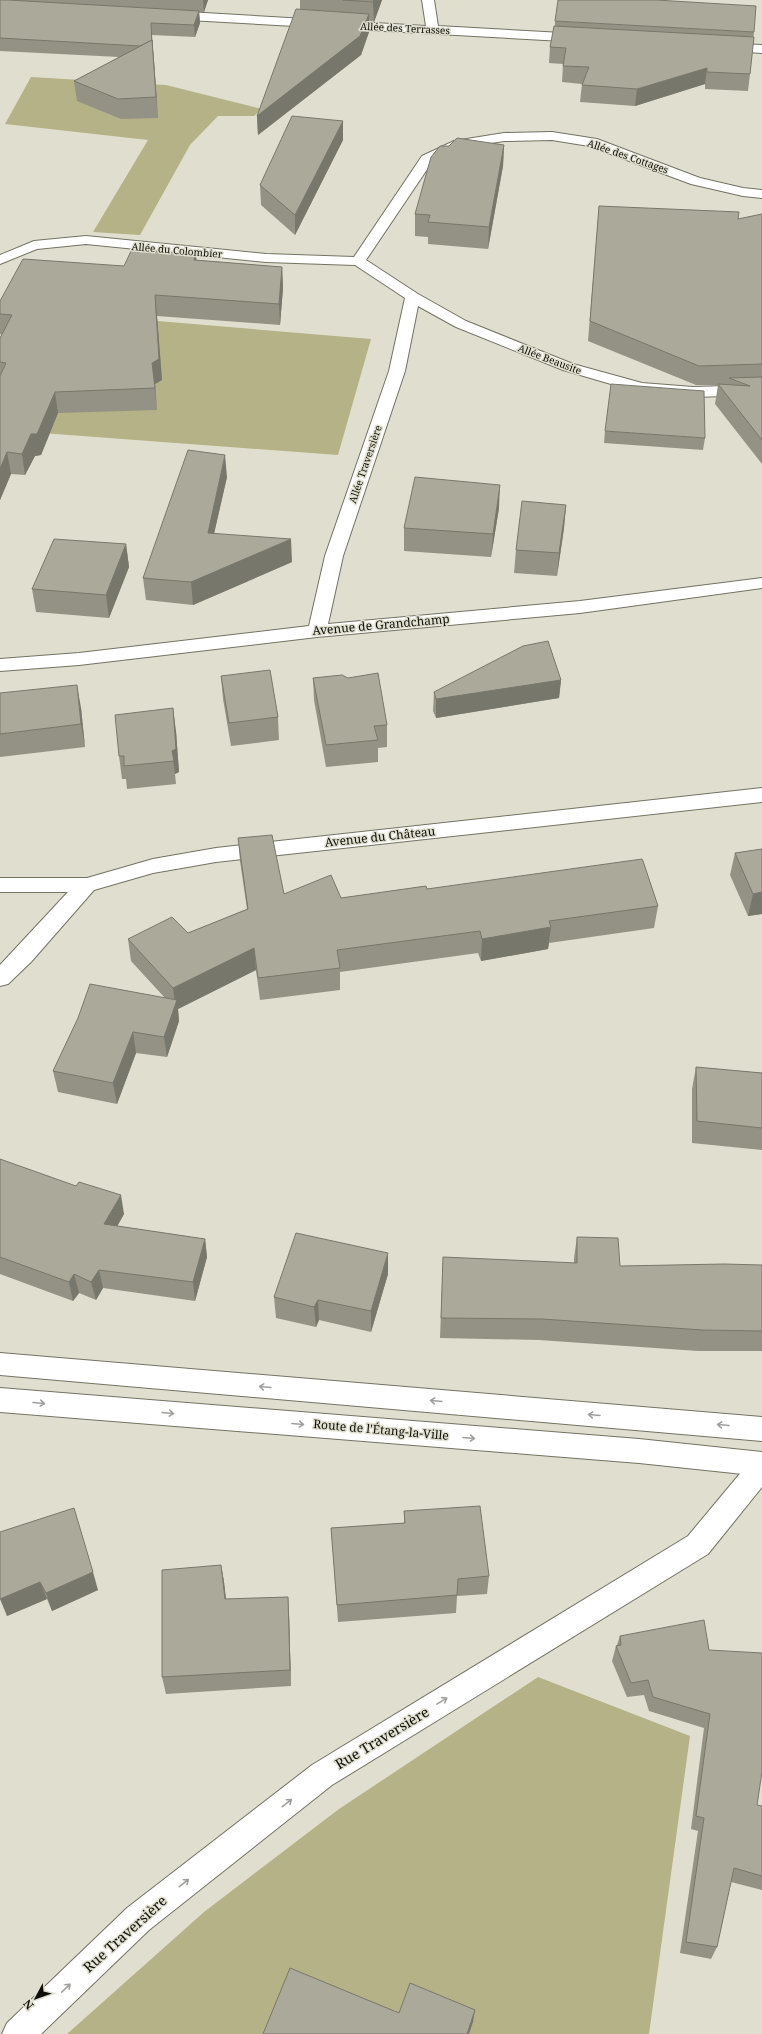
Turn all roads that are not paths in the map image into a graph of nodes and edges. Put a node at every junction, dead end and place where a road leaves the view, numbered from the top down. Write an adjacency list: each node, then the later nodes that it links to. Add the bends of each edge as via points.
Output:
1 (428, 0): 3 (street)
2 (155, 15): 3 (street, Allée des Terrasses)
3 (432, 29): 4 (street, Allée des Terrasses)
4 (595, 39)
5 (714, 46): 6 (street)
6 (762, 49)
7 (762, 194): 9 (street, Allée des Cottages, via 696,181 586,141 552,136 504,137 454,145 427,159)
8 (0, 260): 9 (street, Allée du Colombier, via 34,245 86,240 266,258)
9 (358, 261): 10 (street, Allée Beausite)
10 (413, 297): 11 (street, Allée Beausite, via 461,324 568,367 641,388 693,392); 13 (street, Allée Traversière, via 397,371 334,556)
11 (762, 390)
12 (762, 583): 13 (street, Avenue de Grandchamp, via 580,607)
13 (317, 631): 14 (street, Avenue de Grandchamp, via 79,659)
14 (0, 665)
15 (762, 795): 17 (street, Avenue du Château, via 216,855 153,866)
16 (0, 885): 17 (street, Avenue du Château)
17 (88, 885): 18 (street)
18 (0, 978)
19 (0, 1364): 21 (street, one-way to 19)
20 (0, 1400): 22 (street, Route de l'Étang-la-Ville, one-way to 22, via 639,1451)
21 (762, 1429)
22 (762, 1466): 23 (street, Rue Traversière, one-way to 22, via 138,1919 322,1775 698,1545)
23 (18, 2034)

